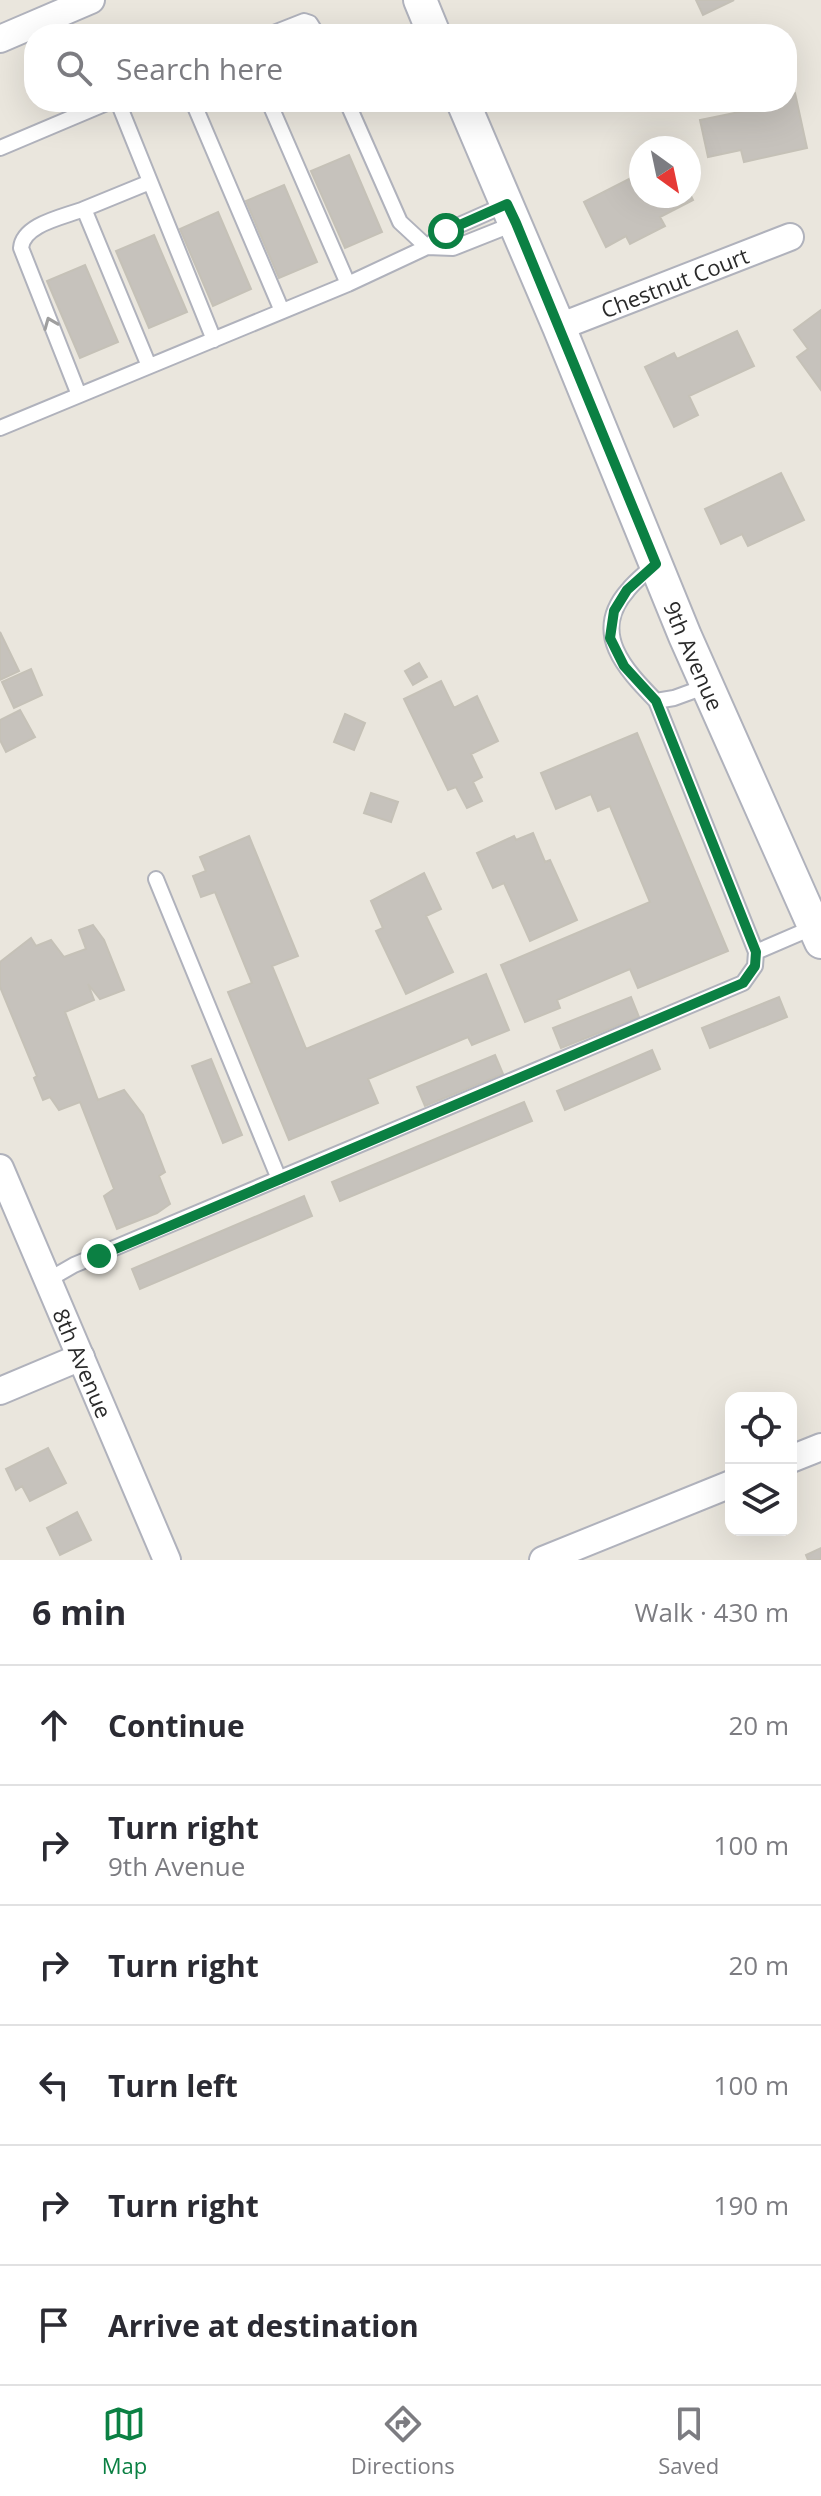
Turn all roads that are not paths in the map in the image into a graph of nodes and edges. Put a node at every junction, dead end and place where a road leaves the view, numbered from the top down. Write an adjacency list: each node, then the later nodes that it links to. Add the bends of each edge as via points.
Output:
1 (91, 0): 3 (street)
2 (420, 0): 4 (street)
3 (35, 24)
4 (430, 24)
5 (24, 29): 6 (street)
6 (0, 39)
7 (85, 112): 13 (lane)
8 (122, 112): 14 (lane)
9 (197, 112): 20 (lane)
10 (273, 112): 19 (lane)
11 (351, 112): 18 (lane, via 400,222)
12 (467, 112): 16 (street, 9th Avenue)
13 (0, 148)
14 (150, 182): 15 (lane); 22 (lane)
15 (84, 209): 23 (lane); 24 (lane, one-way to 15, via 21,240 28,231)
16 (512, 214): 18 (lane, via 446,231); 18 (lane, via 453,248); 21 (street, 9th Avenue)
17 (790, 237): 21 (street, Chestnut Court)
18 (427, 247): 19 (lane)
19 (348, 284): 20 (lane)
20 (282, 311): 22 (lane)
21 (559, 327): 26 (street, 9th Avenue)
22 (214, 340): 23 (lane)
23 (149, 366): 24 (lane)
24 (79, 395): 25 (lane)
25 (0, 428)
26 (656, 564): 27 (street, 9th Avenue); 28 (lane, via 627,590 614,611 610,638 624,666)
27 (707, 686): 28 (lane); 30 (street, 9th Avenue)
28 (656, 701): 31 (lane)
29 (156, 879): 33 (lane)
30 (818, 935): 31 (lane)
31 (756, 952): 33 (lane, via 755,966 743,983)
32 (0, 1168): 34 (street, 8th Avenue)
33 (279, 1179): 34 (lane)
34 (48, 1280): 35 (street, 8th Avenue)
35 (81, 1357): 36 (street); 40 (street, 8th Avenue)
36 (0, 1391)
37 (821, 1447): 38 (street)
38 (797, 1457)
39 (725, 1486): 41 (street)
40 (167, 1560)
41 (543, 1560)

